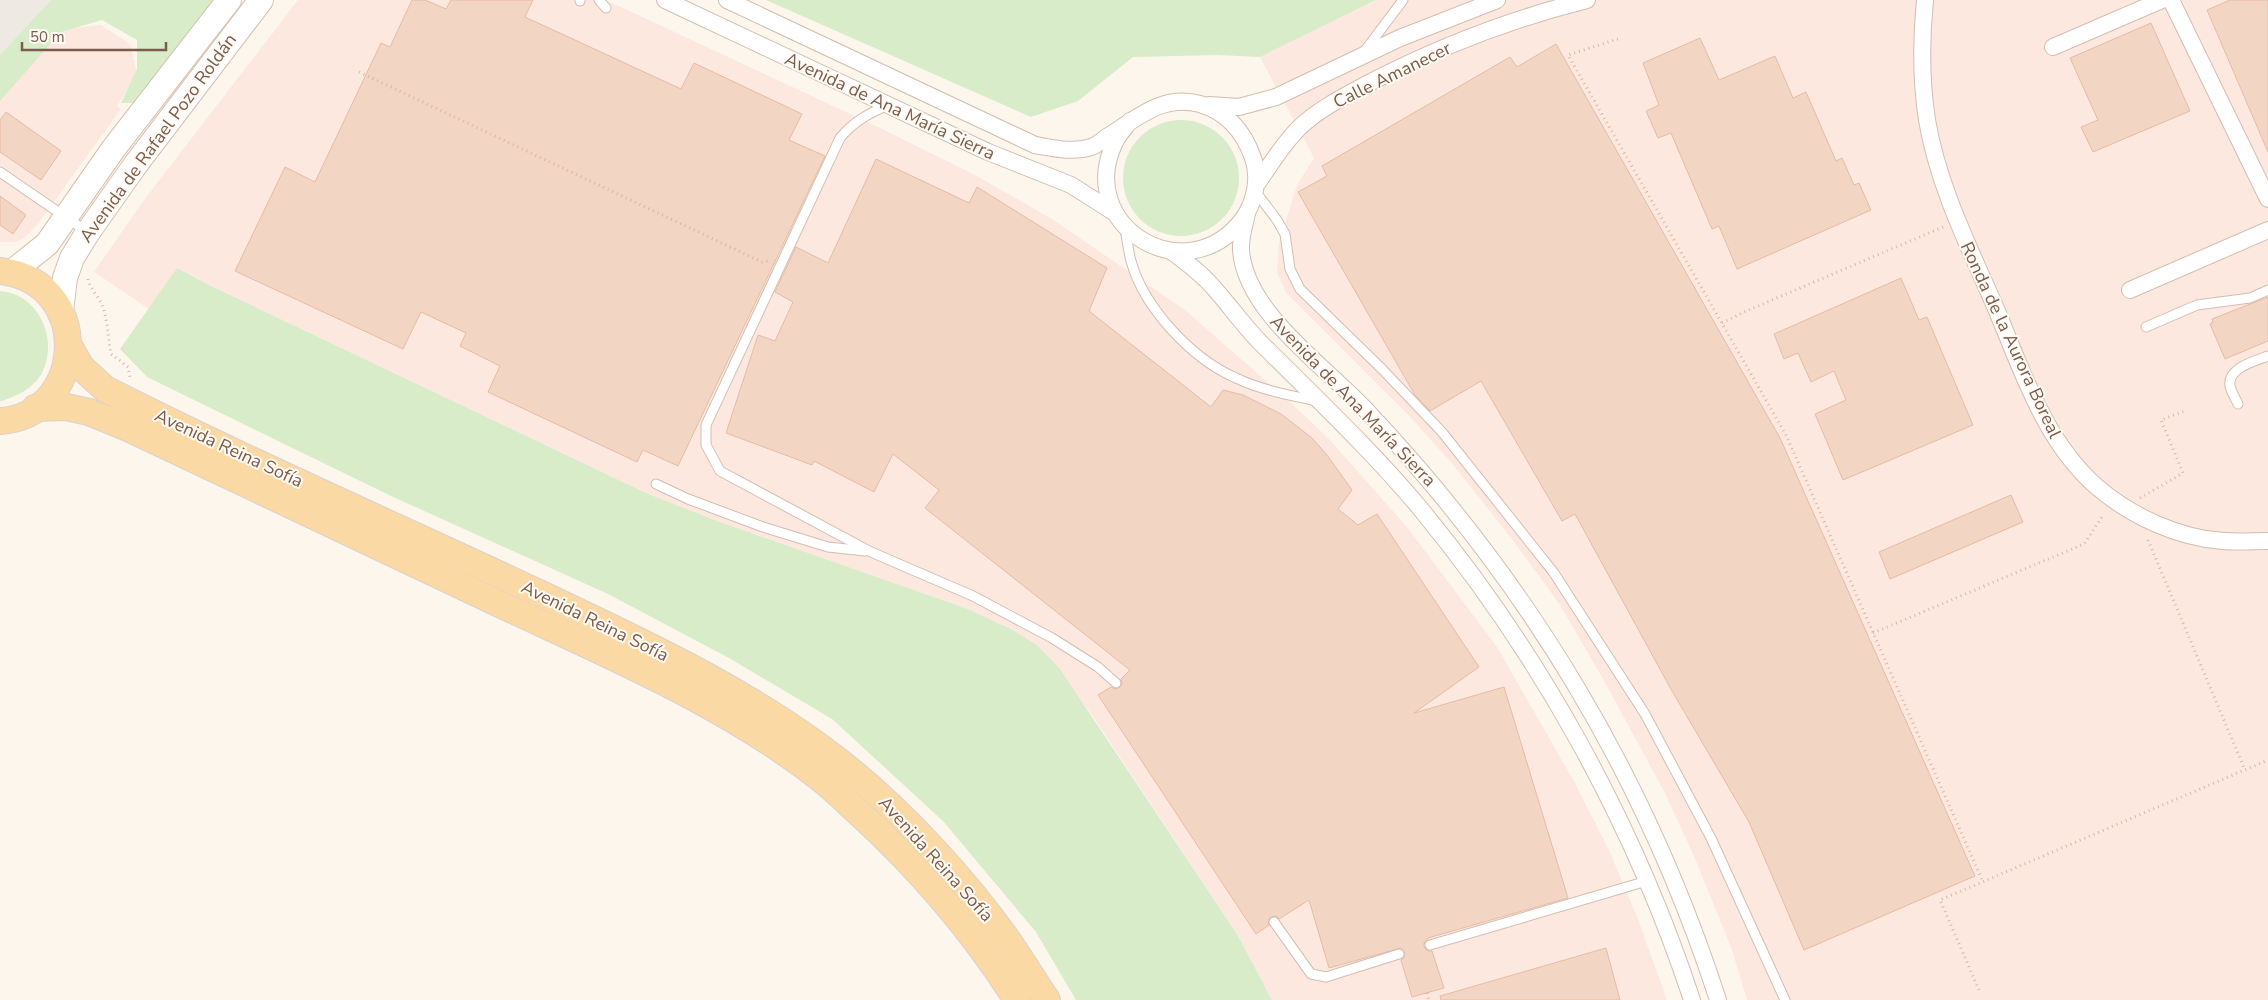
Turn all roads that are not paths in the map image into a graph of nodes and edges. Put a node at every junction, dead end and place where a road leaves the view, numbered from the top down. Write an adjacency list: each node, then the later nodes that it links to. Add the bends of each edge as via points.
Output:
1 (229, 0): 25 (street, Avenida de Rafael Pozo Roldán, via 114,148)
2 (261, 0): 28 (street, Avenida de Rafael Pozo Roldán)
3 (599, 0): 13 (lane)
4 (665, 0): 18 (street, Avenida de Ana María Sierra)
5 (727, 0): 19 (street, Avenida de Ana María Sierra, via 1035,145 1065,150 1092,147)
6 (1403, 0): 16 (lane)
7 (1497, 0): 16 (street, Calle Amanecer, via 1400,38)
8 (1587, 0): 21 (street, Calle Amanecer, via 1549,10 1410,61 1326,106 1299,128)
9 (1912, 0): 14 (street)
10 (1925, 0): 14 (street, Ronda de la Aurora Boreal)
11 (2162, 0): 15 (street)
12 (2171, 0): 22 (street)
13 (606, 8)
14 (1922, 25): 42 (street, Ronda de la Aurora Boreal, via 1927,120 1938,168 1957,220 2040,411 2061,447 2096,486 2132,511 2178,533 2222,541)
15 (2053, 47)
16 (1360, 58): 17 (street, Calle Amanecer, via 1276,97 1239,108)
17 (1199, 104): 19 (street, Avenida de Ana María Sierra, via 1162,104); 21 (street, Avenida de Ana María Sierra, via 1219,112 1236,125 1255,163)
18 (888, 105): 23 (street, Avenida de Ana María Sierra, via 988,152 1071,185); 43 (lane, via 866,114 840,138 706,426 706,445 720,471)
19 (1130, 121): 23 (street, Avenida de Ana María Sierra, via 1115,142 1107,165 1107,190)
20 (0, 172): 25 (lane)
21 (1255, 188): 24 (street, Avenida de Ana María Sierra); 53 (lane, via 1285,234 1290,269 1300,289 1442,432 1554,574 1646,714 1711,838)
22 (2268, 199)
23 (1115, 213): 26 (street, Avenida de Ana María Sierra)
24 (1247, 213): 29 (street, Avenida de Ana María Sierra, via 1233,231 1215,244 1194,251); 52 (street, Avenida de Ana María Sierra, via 1241,249 1247,278 1263,307 1357,399 1438,490 1490,556 1579,687 1660,846 1688,912)
25 (65, 217): 28 (lane); 30 (street, Avenida de Rafael Pozo Roldán, via 47,244)
26 (1125, 227): 29 (street, Avenida de Ana María Sierra, via 1146,243); 37 (lane, via 1132,263 1142,286 1170,329 1197,355 1236,379)
27 (2268, 230): 31 (street)
28 (88, 232): 33 (street, Avenida de Rafael Pozo Roldán, via 72,258 65,278)
29 (1171, 251): 37 (street, Avenida de Ana María Sierra, via 1195,268 1243,325)
30 (6, 271): 33 (main road, via 38,285)
31 (2130, 290)
32 (2268, 290): 34 (lane, via 2250,298 2197,305)
33 (61, 311): 35 (main road)
34 (2146, 327)
35 (69, 346): 39 (main road, via 63,374 56,388); 50 (main road, Avenida Reina Sofía, via 81,367 105,388 123,398 601,622 715,680 776,716 836,759 900,815 958,878 1008,941)
36 (2268, 356): 38 (lane, via 2238,369 2231,376 2230,386)
37 (1323, 402): 45 (street, Avenida de Ana María Sierra, via 1419,507 1516,638 1584,751)
38 (2238, 404)
39 (35, 408): 40 (main road); 49 (main road, Avenida Reina Sofía, via 66,407 89,412 128,428 703,703 821,779 883,836 942,896 989,956)
40 (0, 421)
41 (656, 484): 43 (lane, via 818,544)
42 (2268, 541)
43 (871, 552): 44 (lane, via 973,596 1082,657)
44 (1116, 683)
45 (1647, 881): 47 (lane); 51 (street, Avenida de Ana María Sierra)
46 (1274, 922): 48 (lane, via 1311,974 1326,977)
47 (1430, 944)
48 (1399, 954)
49 (1017, 1000)
50 (1046, 1000)
51 (1692, 1000)
52 (1718, 1000)
53 (1785, 1000)

